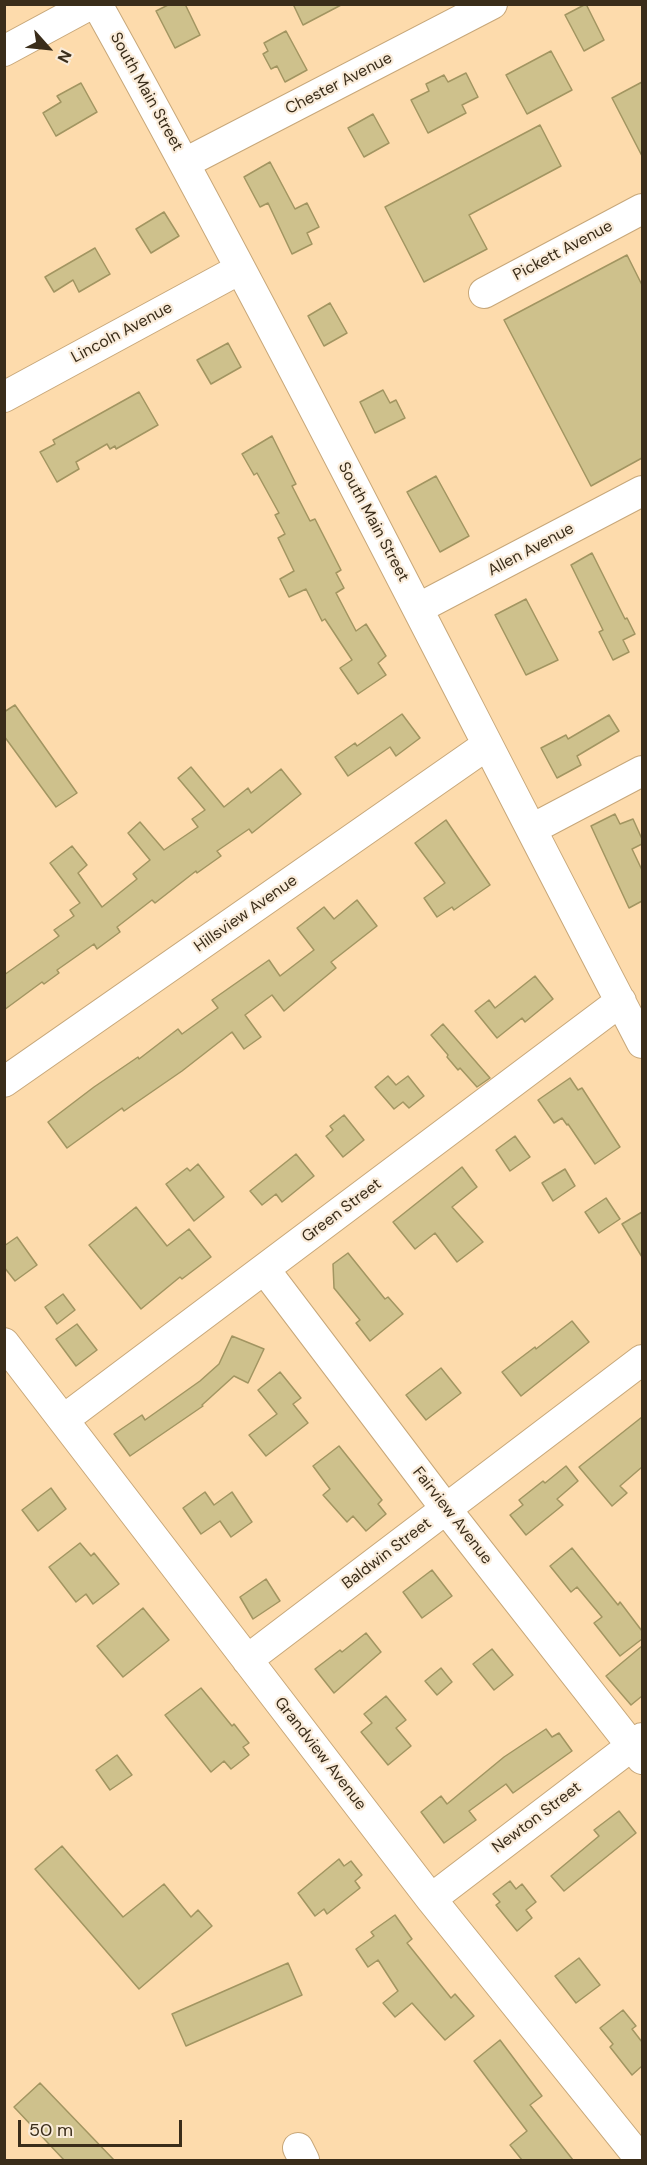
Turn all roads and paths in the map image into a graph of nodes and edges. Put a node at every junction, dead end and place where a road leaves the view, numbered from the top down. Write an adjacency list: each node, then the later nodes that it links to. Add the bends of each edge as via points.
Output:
1 (91, 4): 4 (street)
2 (97, 4): 5 (street, South Main Street)
3 (492, 4): 5 (street, Chester Avenue)
4 (4, 51)
5 (185, 163): 7 (street, South Main Street)
6 (642, 209): 8 (street, Pickett Avenue)
7 (240, 270): 9 (street, Lincoln Avenue); 11 (street, South Main Street)
8 (484, 293)
9 (4, 397)
10 (642, 491): 11 (street, Allen Avenue)
11 (419, 608): 12 (street, South Main Street)
12 (487, 745): 14 (street, South Main Street); 17 (street, Hillsview Avenue)
13 (642, 771): 14 (street)
14 (532, 829): 15 (street, South Main Street)
15 (621, 1001): 16 (street, South Main Street); 18 (street, Green Street)
16 (642, 1043)
17 (4, 1082)
18 (264, 1270): 21 (street, Green Street); 22 (street, Fairview Avenue)
19 (4, 1343): 21 (street, Grandview Avenue)
20 (642, 1360): 22 (street, Baldwin Street)
21 (63, 1420): 23 (street, Grandview Avenue)
22 (446, 1509): 23 (street, Baldwin Street); 24 (street, Fairview Avenue)
23 (247, 1660): 25 (street, Grandview Avenue)
24 (639, 1748): 25 (street, Newton Street)
25 (431, 1899): 26 (street, Grandview Avenue)
26 (641, 2160)

